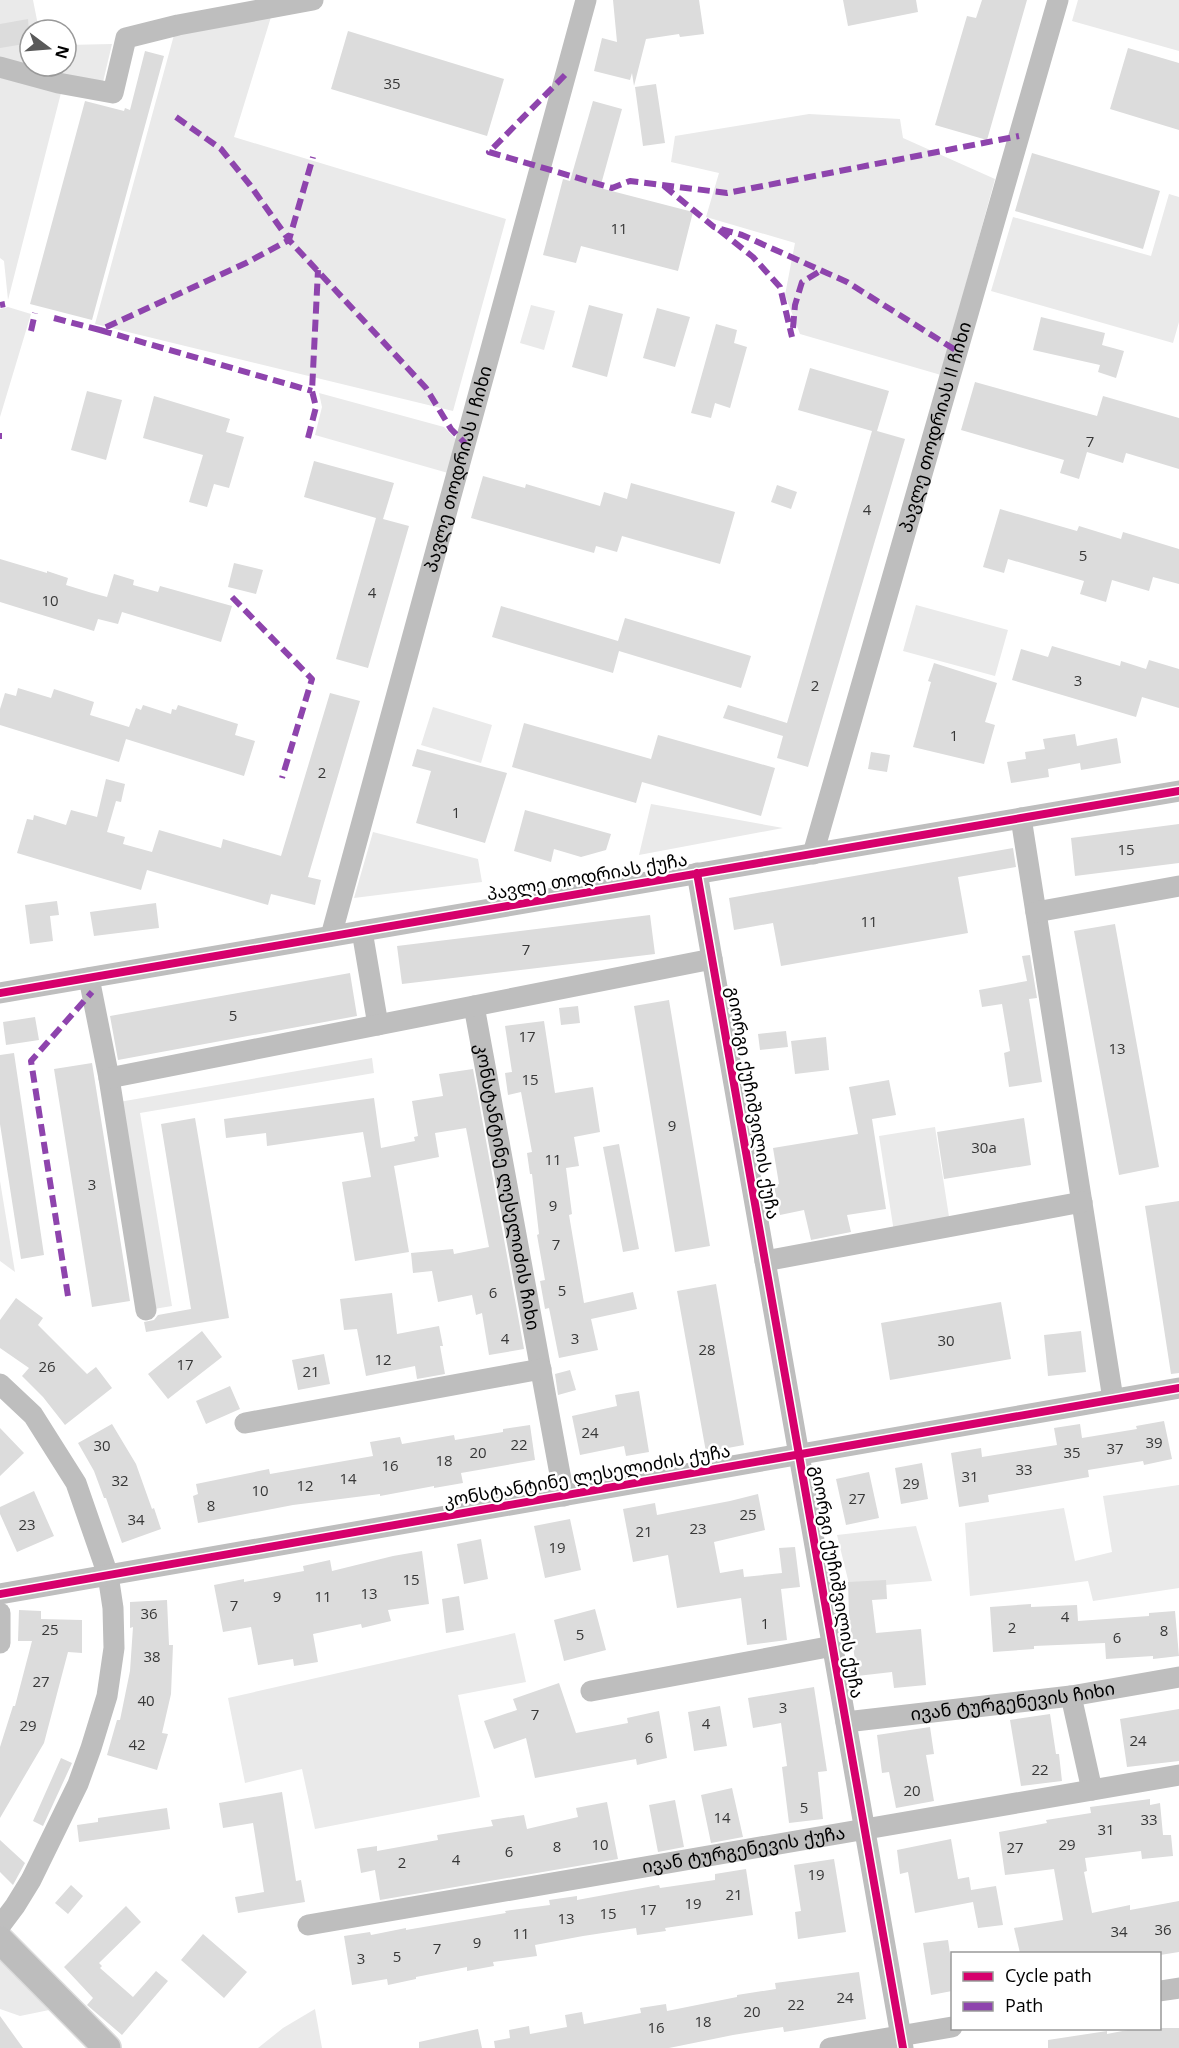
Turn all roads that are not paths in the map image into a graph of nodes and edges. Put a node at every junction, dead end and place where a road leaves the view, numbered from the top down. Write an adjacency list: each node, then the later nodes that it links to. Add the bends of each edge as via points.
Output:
1 (313, 0): 4 (street, via 126,38 113,93)
2 (586, 0): 12 (street, პავლე თოდრიას I ჩიხი)
3 (1058, 0): 7 (street, პავლე თოდრიას II ჩიხი)
4 (0, 67)
5 (1179, 791): 6 (street, პავლე თოდრიას ქუჩა)
6 (1022, 818): 7 (street, პავლე თოდრიას ქუჩა); 10 (street)
7 (813, 854): 8 (street, პავლე თოდრიას ქუჩა)
8 (698, 873): 11 (street, პავლე თოდრიას ქუჩა); 13 (street, გიორგი ქუჩიშვილის ქუჩა)
9 (1179, 886): 10 (street)
10 (1036, 912): 19 (street)
11 (362, 931): 12 (street, პავლე თოდრიას ქუჩა); 17 (street)
12 (331, 936): 14 (street, პავლე თოდრიას ქუჩა)
13 (712, 959): 16 (street); 20 (street, გიორგი ქუჩიშვილის ქუჩა)
14 (89, 978): 15 (street, პავლე თოდრიას ქუჩა); 18 (street)
15 (0, 993)
16 (474, 1006): 17 (street); 22 (street, კონსტანტინე ლესელიძის ჩიხი)
17 (378, 1025): 18 (street)
18 (109, 1078): 21 (street)
19 (1082, 1202): 20 (street); 25 (street)
20 (765, 1262): 27 (street, გიორგი ქუჩიშვილის ქუჩა)
21 (146, 1310)
22 (541, 1369): 26 (street); 28 (street, კონსტანტინე ლესელიძის ჩიხი)
23 (0, 1384): 29 (street, via 33,1416 76,1483)
24 (1179, 1388): 25 (street, კონსტანტინე ლესელიძის ქუჩა)
25 (1113, 1400): 27 (street, კონსტანტინე ლესელიძის ქუჩა)
26 (245, 1423)
27 (799, 1454): 28 (street, კონსტანტინე ლესელიძის ქუჩა); 33 (street, გიორგი ქუჩიშვილის ქუჩა)
28 (564, 1496): 29 (street, კონსტანტინე ლესელიძის ქუჩა)
29 (108, 1575): 30 (street, კონსტანტინე ლესელიძის ქუჩა); 42 (street, via 114,1608 114,1648 107,1696 78,1784 31,1880)
30 (0, 1594)
31 (0, 1613): 32 (street)
32 (0, 1643)
33 (833, 1646): 35 (street); 37 (street, გიორგი ქუჩიშვილის ქუჩა)
34 (1179, 1677): 36 (street, ივან ტურგენევის ჩიხი)
35 (591, 1691)
36 (1071, 1696): 37 (street, ივან ტურგენევის ჩიხი); 39 (street)
37 (846, 1722): 40 (street, გიორგი ქუჩიშვილის ქუჩა)
38 (1179, 1775): 39 (street, ივან ტურგენევის ქუჩა)
39 (1092, 1790): 40 (street, ივან ტურგენევის ქუჩა)
40 (865, 1828): 41 (street, ივან ტურგენევის ქუჩა); 47 (street, გიორგი ქუჩიშვილის ქუჩა)
41 (309, 1925)
42 (0, 1926)
43 (0, 1940): 48 (main road)
44 (1179, 1988): 45 (street)
45 (1161, 1991)
46 (951, 2027): 47 (street)
47 (902, 2042): 49 (street)
48 (107, 2048)
49 (830, 2048)

